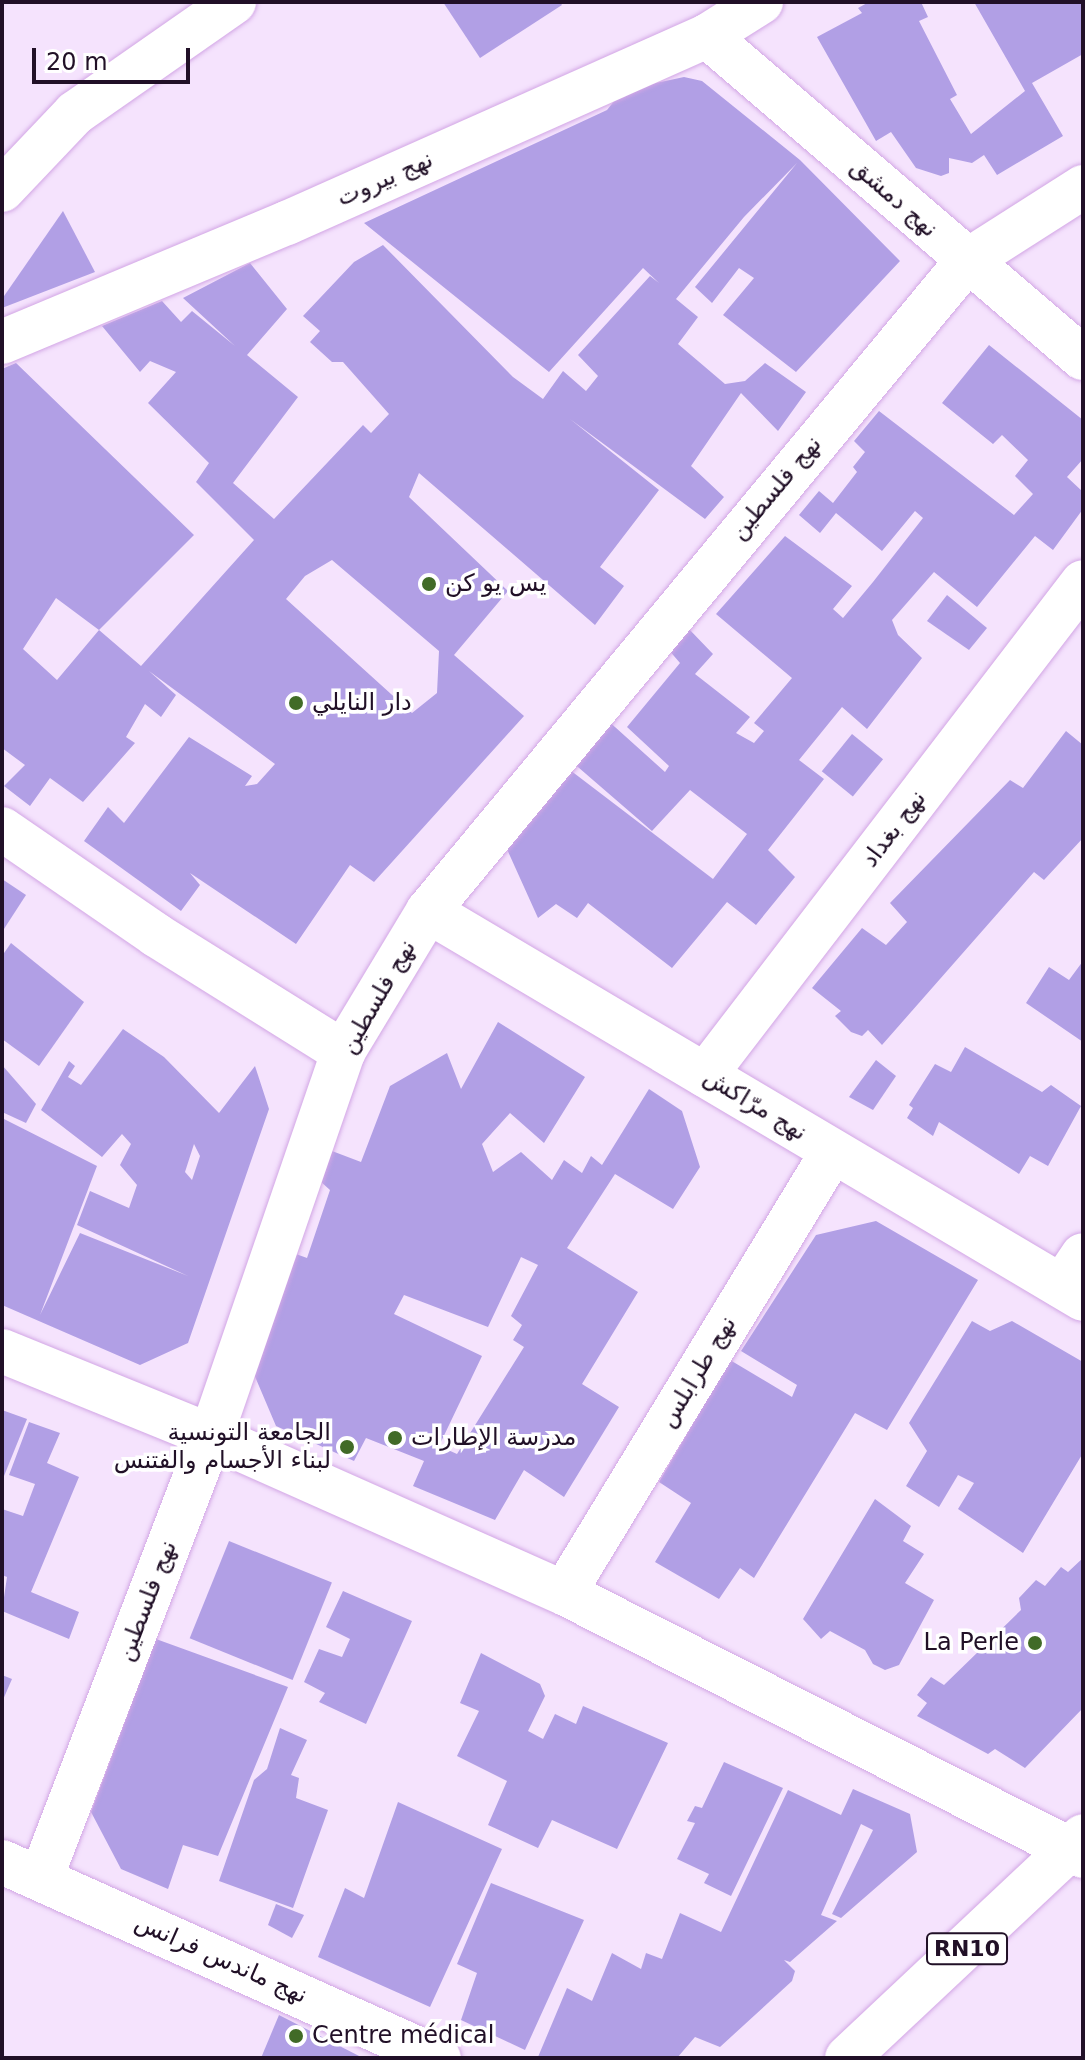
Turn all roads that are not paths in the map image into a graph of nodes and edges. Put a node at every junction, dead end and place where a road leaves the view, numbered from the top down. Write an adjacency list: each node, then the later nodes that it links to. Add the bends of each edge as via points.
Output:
1 (234, 2): 5 (street, via 75,113)
2 (761, 2): 3 (street, نهج بيروت)
3 (707, 36): 6 (street, نهج دمشق); 7 (street, نهج بيروت, via 287,223)
4 (1083, 187): 6 (street, نهج فلسطين)
5 (2, 190)
6 (967, 261): 8 (street, نهج دمشق); 11 (street, نهج فلسطين)
7 (2, 342)
8 (1083, 358)
9 (1083, 582): 13 (street, نهج بغداد)
10 (2, 829): 12 (street, via 156,935)
11 (428, 911): 12 (street, نهج فلسطين); 13 (street, نهج مرّاكش)
12 (343, 1052): 17 (street, نهج فلسطين)
13 (705, 1075): 14 (street, نهج مرّاكش)
14 (833, 1151): 15 (street, نهج مرّاكش); 18 (street, نهج طرابلس)
15 (1076, 1280)
16 (2, 1351): 17 (street)
17 (211, 1436): 18 (street); 20 (street, نهج فلسطين)
18 (564, 1593): 19 (street)
19 (1078, 1847): 22 (street, RN10)
20 (22, 1870): 21 (street, نهج ماندس فرانس)
21 (439, 2058)
22 (847, 2058)

